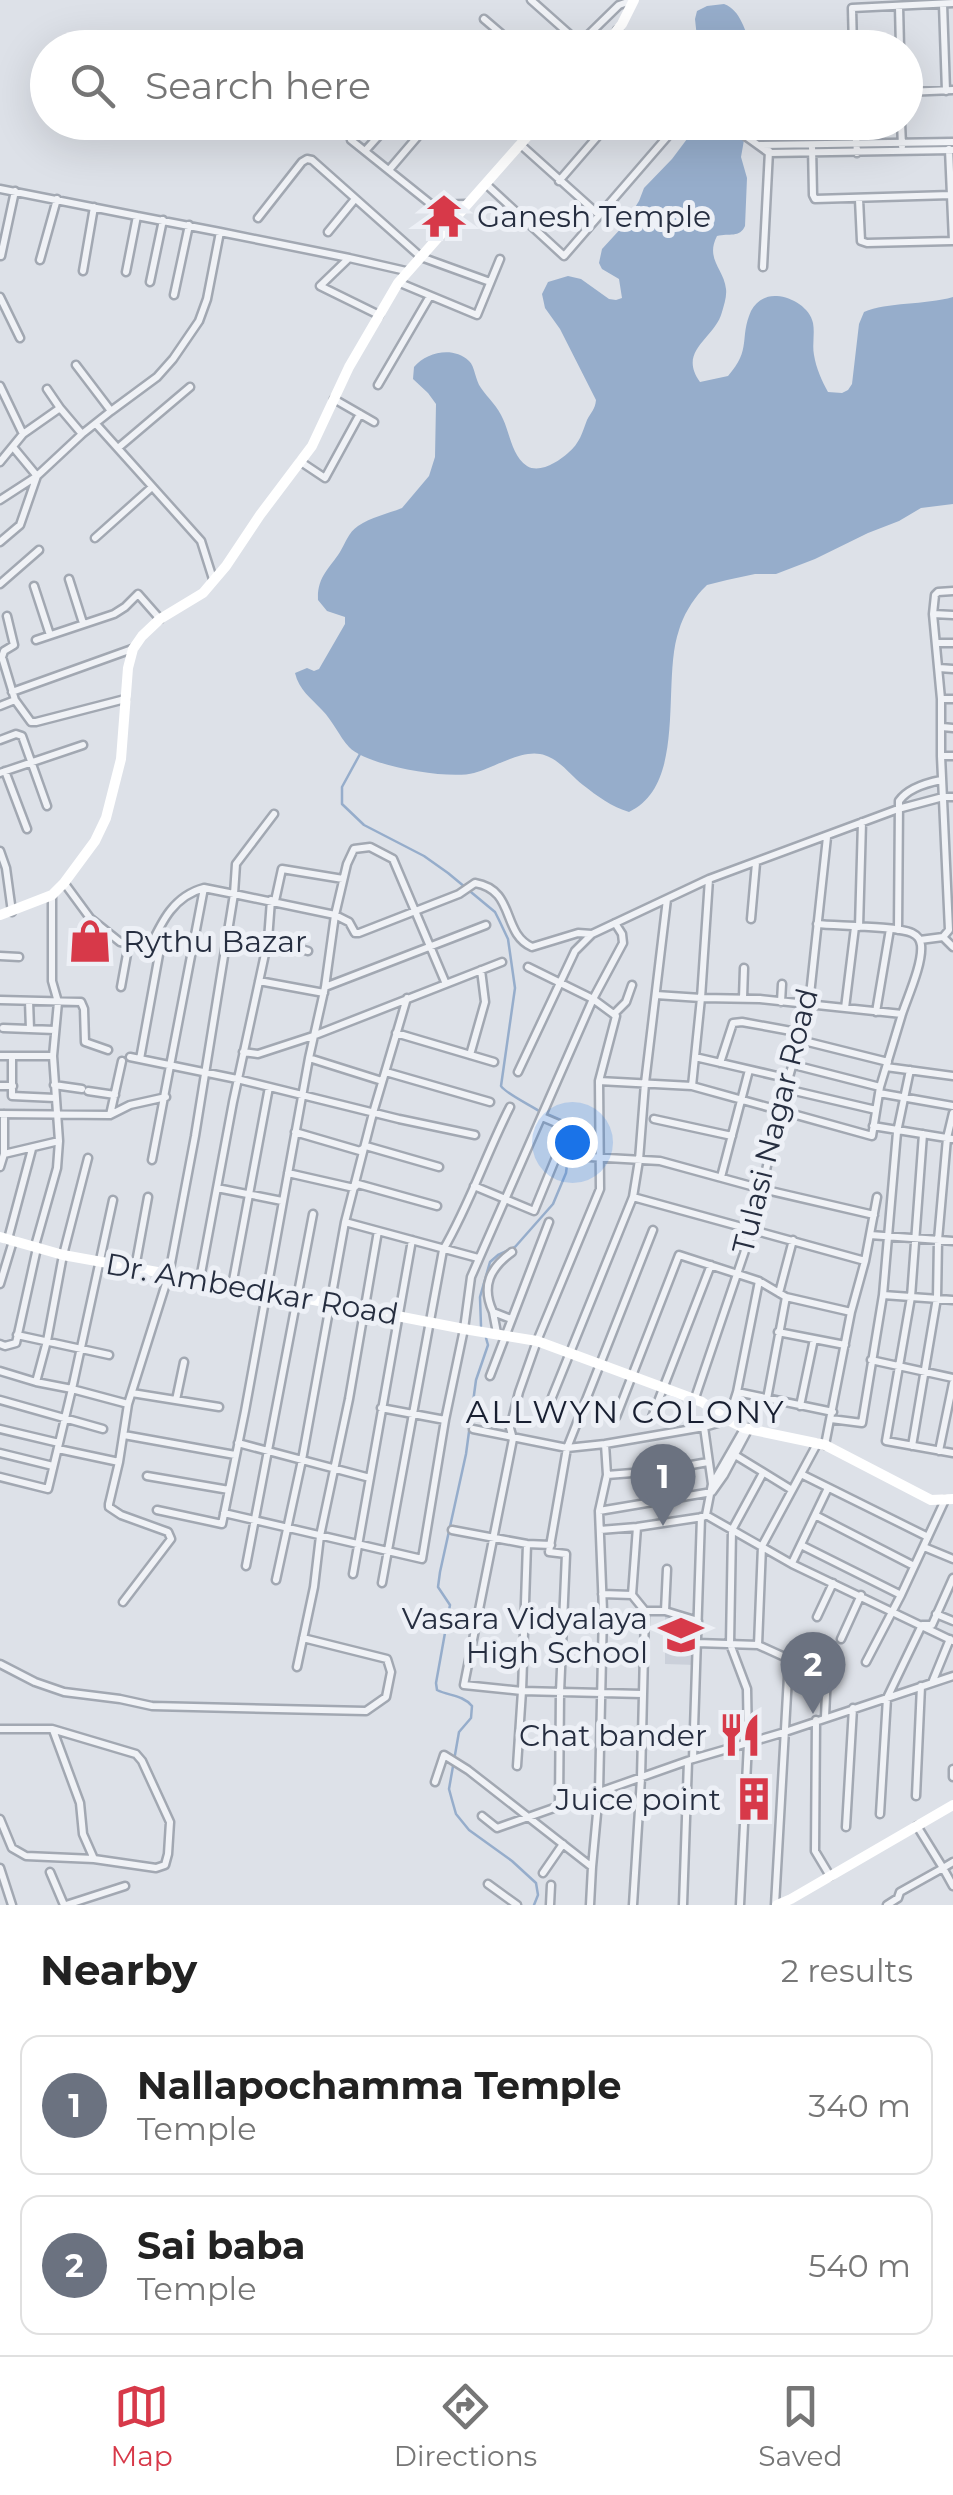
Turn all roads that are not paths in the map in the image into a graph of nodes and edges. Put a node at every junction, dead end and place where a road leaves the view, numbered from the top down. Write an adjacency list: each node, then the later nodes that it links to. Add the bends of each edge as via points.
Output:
1 (531, 0): 9 (street)
2 (634, 0): 3 (street); 11 (street)
3 (616, 3): 10 (street)
4 (943, 4): 5 (street); 6 (street); 14 (street)
5 (953, 4)
6 (899, 6): 12 (street, via 852,8); 13 (street)
7 (484, 19): 8 (street)
8 (497, 30)
9 (563, 30)
10 (593, 30)
11 (617, 30)
12 (853, 30)
13 (900, 30)
14 (949, 46): 15 (street)
15 (950, 90): 16 (street)
16 (923, 91)
17 (352, 140): 32 (street)
18 (375, 140): 32 (street)
19 (415, 140): 34 (street)
20 (525, 140): 27 (street)
21 (595, 140): 35 (street)
22 (664, 140): 45 (street)
23 (751, 140): 30 (street)
24 (856, 140): 26 (street)
25 (902, 140): 29 (street)
26 (856, 143): 29 (street); 31 (street); 33 (street)
27 (521, 145): 35 (street); 36 (street)
28 (951, 146): 29 (street); 39 (street)
29 (902, 147): 33 (street)
30 (770, 149): 31 (street); 58 (street)
31 (812, 149): 33 (street); 42 (street, via 815,200)
32 (365, 151): 34 (street)
33 (857, 153)
34 (389, 170): 43 (street, via 432,205)
35 (560, 181): 45 (street)
36 (487, 184): 43 (street); 45 (street, via 564,256)
37 (0, 189): 38 (street)
38 (15, 191): 40 (street); 53 (street)
39 (951, 195): 42 (street); 52 (street)
40 (57, 199): 44 (street); 57 (street)
41 (354, 199): 47 (street, via 307,159); 51 (street); 55 (street)
42 (859, 199): 52 (street, via 861,241)
43 (470, 204): 55 (street)
44 (94, 207): 46 (street); 59 (street)
45 (599, 215)
46 (137, 216): 48 (street); 60 (street)
47 (258, 218)
48 (163, 220): 49 (street); 62 (street)
49 (190, 226): 50 (street); 65 (street)
50 (220, 232): 54 (street); 78 (street, via 199,321 158,377)
51 (328, 232)
52 (953, 241)
53 (2, 256)
54 (349, 258): 61 (street); 69 (street, via 320,286)
55 (421, 258): 61 (street); 64 (street)
56 (500, 259): 64 (street)
57 (40, 260)
58 (763, 266)
59 (83, 271)
60 (126, 272)
61 (408, 272): 63 (street)
62 (150, 282)
63 (398, 282): 66 (street); 69 (street)
64 (490, 282): 66 (street, via 477,315)
65 (174, 296)
66 (430, 296): 73 (street)
67 (0, 297): 68 (street)
68 (3, 310): 70 (street)
69 (380, 315): 76 (street)
70 (20, 338)
71 (76, 366): 78 (street)
72 (0, 386): 82 (street)
73 (378, 386)
74 (190, 387): 85 (street)
75 (47, 389): 77 (street)
76 (332, 398): 79 (street); 87 (street)
77 (60, 408): 82 (street); 83 (street)
78 (111, 412): 81 (street)
79 (360, 414): 80 (street); 87 (street, via 325,478)
80 (374, 422)
81 (96, 424): 83 (street); 85 (street)
82 (24, 434): 84 (street)
83 (82, 434): 88 (street)
84 (13, 447): 86 (street); 88 (street)
85 (118, 448): 89 (street)
86 (0, 462)
87 (302, 462): 95 (street)
88 (36, 476): 90 (street); 92 (street, via 20,525)
89 (152, 487): 91 (street); 95 (street, via 202,541)
90 (0, 500)
91 (94, 538)
92 (0, 542)
93 (39, 550): 96 (street)
94 (69, 579): 103 (street)
95 (214, 580): 102 (street)
96 (0, 584)
97 (34, 586): 104 (street)
98 (953, 591): 99 (street, via 935,595)
99 (933, 614): 100 (street); 106 (street)
100 (953, 615)
101 (7, 616): 111 (street, via 14,645 2,657)
102 (160, 620): 103 (street, via 138,594 114,614); 108 (street)
103 (84, 623): 104 (street)
104 (50, 634): 105 (street)
105 (36, 640)
106 (936, 642): 107 (street); 109 (street)
107 (953, 643)
108 (133, 649): 111 (street); 112 (street)
109 (940, 668): 110 (street); 113 (street)
110 (953, 669)
111 (14, 696): 112 (street, via 31,722); 115 (street)
112 (125, 699): 139 (street, via 121,759 106,818)
113 (941, 699): 114 (street); 116 (street)
114 (953, 699)
115 (0, 706)
116 (942, 727): 117 (street); 120 (street)
117 (953, 728)
118 (0, 740): 122 (street, via 20,734)
119 (84, 746): 122 (street)
120 (940, 756): 121 (street); 124 (street)
121 (953, 756)
122 (33, 761): 123 (street); 127 (street)
123 (2, 772): 132 (street)
124 (942, 780): 125 (street); 128 (street, via 905,794)
125 (942, 797): 126 (street); 128 (street); 131 (street)
126 (953, 797)
127 (47, 806)
128 (898, 809): 130 (street); 154 (street)
129 (274, 814): 142 (street, via 236,864)
130 (862, 822): 133 (street); 153 (street)
131 (948, 827): 135 (street)
132 (27, 830)
133 (827, 837): 136 (street); 151 (street, Tulasi Nagar Road)
134 (0, 851): 147 (street)
135 (949, 858): 140 (street)
136 (756, 862): 137 (street); 149 (street)
137 (709, 879): 144 (street); 179 (street)
138 (343, 880): 145 (street, via 282,869); 146 (street, via 354,849 370,847 393,859); 148 (street)
139 (64, 882): 143 (street); 159 (street, via 90,918)
140 (950, 886): 156 (street)
141 (204, 888): 142 (street); 162 (street, via 175,904); 209 (street)
142 (234, 894): 145 (street); 215 (street)
143 (52, 895): 147 (street); 184 (street)
144 (667, 899): 150 (street); 177 (street)
145 (273, 900): 148 (street); 157 (street)
146 (416, 911): 148 (street, via 360,933); 155 (street, via 483,884 502,897 523,943 532,947); 161 (street)
147 (6, 913)
148 (335, 915): 176 (street)
149 (751, 919)
150 (615, 923): 155 (street); 182 (street, via 622,943)
151 (817, 924): 153 (street); 186 (street, Tulasi Nagar Road)
152 (486, 926): 161 (street)
153 (857, 927): 154 (street); 187 (street)
154 (894, 930): 158 (street); 188 (street)
155 (592, 934): 171 (street, via 574,951)
156 (943, 937): 158 (street); 160 (street)
157 (268, 940): 163 (street); 170 (street)
158 (920, 940): 190 (street)
159 (129, 943): 162 (street); 175 (street)
160 (953, 946)
161 (430, 947): 172 (street); 176 (street)
162 (150, 948): 205 (street, via 160,950)
163 (308, 951)
164 (0, 956): 165 (street)
165 (19, 957)
166 (502, 962): 169 (street)
167 (528, 967): 171 (street)
168 (744, 968): 180 (street)
169 (480, 970): 172 (street); 199 (street, via 484,1002)
170 (259, 981): 176 (street); 198 (street)
171 (560, 983): 182 (street); 214 (street)
172 (446, 984): 178 (street)
173 (782, 984): 185 (street)
174 (632, 985): 189 (street)
175 (120, 987)
176 (324, 990): 195 (street)
177 (656, 995): 179 (street); 222 (street)
178 (407, 998): 194 (street); 195 (street)
179 (701, 998): 180 (street); 203 (street)
180 (743, 998): 185 (street)
181 (0, 1000): 183 (street)
182 (593, 1000): 189 (street); 242 (street)
183 (30, 1001): 184 (street); 192 (street)
184 (58, 1002): 193 (street); 197 (street, via 81,1002 85,1042)
185 (781, 1002): 186 (street)
186 (809, 1004): 187 (street); 196 (street, Tulasi Nagar Road)
187 (844, 1008): 188 (street)
188 (876, 1012): 190 (street)
189 (614, 1014): 220 (street)
190 (902, 1014): 208 (street)
191 (3, 1028): 192 (street)
192 (30, 1029): 193 (street)
193 (55, 1030): 202 (street)
194 (396, 1033): 199 (street); 213 (street)
195 (313, 1036): 198 (street, via 258,1054); 204 (street)
196 (801, 1036): 207 (street, via 736,1022); 208 (street); 210 (street, Tulasi Nagar Road)
197 (108, 1050)
198 (243, 1052): 217 (street)
199 (470, 1055): 206 (street)
200 (0, 1056): 201 (street)
201 (12, 1056): 202 (street); 224 (street)
202 (53, 1056): 221 (street)
203 (695, 1057): 207 (street); 226 (street)
204 (309, 1058): 219 (street); 229 (street)
205 (140, 1059): 209 (street); 230 (street, via 126,1059)
206 (494, 1062)
207 (720, 1063): 211 (street)
208 (887, 1064): 212 (street); 228 (street)
209 (171, 1066): 215 (street); 231 (street)
210 (794, 1066): 218 (street, Tulasi Nagar Road); 228 (street)
211 (749, 1070): 218 (street); 234 (street)
212 (910, 1070): 216 (street); 233 (street)
213 (386, 1072): 219 (street); 235 (street)
214 (518, 1072)
215 (205, 1074): 217 (street); 302 (street)
216 (953, 1076)
217 (237, 1079): 225 (street); 267 (street)
218 (790, 1079): 227 (street, Tulasi Nagar Road)
219 (382, 1080): 240 (street)
220 (599, 1082): 222 (street); 259 (street)
221 (54, 1084): 230 (street); 232 (street)
222 (645, 1084): 226 (street); 261 (street)
223 (0, 1086): 224 (street)
224 (13, 1086): 232 (street, via 12,1096)
225 (269, 1086): 229 (street); 270 (street)
226 (692, 1086): 234 (street)
227 (786, 1089): 238 (street, Tulasi Nagar Road); 239 (street)
228 (880, 1090): 233 (street); 239 (street)
229 (302, 1094): 240 (street); 247 (street)
230 (116, 1095): 244 (street)
231 (166, 1097): 244 (street); 260 (street)
232 (55, 1098): 243 (street)
233 (905, 1098): 237 (street); 248 (street)
234 (742, 1100): 238 (street); 251 (street)
235 (490, 1102)
236 (510, 1107): 266 (street)
237 (953, 1109): 252 (street)
238 (780, 1110): 246 (street, via 872,1136); 269 (street, Tulasi Nagar Road)
239 (876, 1110): 246 (street)
240 (373, 1113): 250 (street); 254 (street)
241 (2, 1114): 243 (street); 256 (street)
242 (543, 1114): 275 (street); 275 (street, via 568,1128 534,1211)
243 (58, 1115): 244 (street); 253 (street)
244 (110, 1115)
245 (654, 1119): 251 (street)
246 (873, 1126): 248 (street)
247 (295, 1132): 254 (street, via 360,1150); 264 (street)
248 (897, 1132): 249 (street); 286 (street)
249 (922, 1134): 252 (street); 287 (street)
250 (474, 1136)
251 (732, 1136): 265 (street)
252 (950, 1139): 291 (street)
253 (59, 1141): 255 (street); 293 (street)
254 (366, 1146): 263 (street); 268 (street)
255 (32, 1149): 256 (street); 288 (street)
256 (4, 1154): 262 (street)
257 (572, 1156): 259 (street)
258 (88, 1158): 296 (street)
259 (599, 1158): 261 (street); 328 (street, via 600,1189)
260 (152, 1160)
261 (639, 1160): 265 (street); 272 (street)
262 (0, 1167)
263 (439, 1168)
264 (288, 1173): 268 (street); 276 (street)
265 (721, 1177): 269 (street)
266 (474, 1186): 275 (street); 294 (street)
267 (217, 1188): 270 (street); 304 (street)
268 (354, 1188): 277 (street); 280 (street)
269 (762, 1189): 279 (street); 283 (street, Tulasi Nagar Road)
270 (250, 1195): 276 (street); 307 (street)
271 (148, 1197): 301 (street)
272 (633, 1197): 283 (street); 332 (street)
273 (878, 1197): 279 (street)
274 (113, 1200): 298 (street)
275 (506, 1200): 297 (street)
276 (282, 1201): 308 (street)
277 (437, 1206)
278 (312, 1214): 312 (street)
279 (874, 1216): 285 (street)
280 (345, 1222): 284 (street); 315 (street)
281 (549, 1222): 320 (street)
282 (652, 1230): 336 (street)
283 (752, 1230): 290 (street); 303 (street, Tulasi Nagar Road)
284 (378, 1231): 289 (street); 316 (street)
285 (870, 1235): 286 (street); 299 (street)
286 (888, 1236): 287 (street); 309 (street)
287 (914, 1238): 291 (street); 311 (street)
288 (7, 1239): 293 (street, Dr. Ambedkar Road); 306 (street)
289 (412, 1240): 294 (street); 319 (street)
290 (793, 1240): 299 (street); 310 (street)
291 (938, 1240): 292 (street); 313 (street)
292 (953, 1241)
293 (36, 1247): 296 (street, Dr. Ambedkar Road); 325 (street)
294 (444, 1250): 297 (street); 321 (street)
295 (512, 1252): 317 (street, via 486,1286)
296 (63, 1255): 298 (street, Dr. Ambedkar Road); 327 (street)
297 (478, 1258): 322 (street)
298 (100, 1261): 301 (street, Dr. Ambedkar Road); 331 (street)
299 (865, 1262): 318 (street)
300 (710, 1265): 303 (street); 341 (street, via 679,1255); 344 (street)
301 (135, 1268): 302 (street, Dr. Ambedkar Road)
302 (169, 1274): 304 (street, Dr. Ambedkar Road); 347 (street)
303 (737, 1274): 305 (street); 351 (street, Tulasi Nagar Road)
304 (200, 1280): 307 (street, Dr. Ambedkar Road)
305 (759, 1281): 310 (street); 346 (street)
306 (0, 1284)
307 (232, 1287): 308 (street, Dr. Ambedkar Road)
308 (266, 1292): 312 (street, Dr. Ambedkar Road); 371 (street)
309 (883, 1294): 311 (street); 334 (street)
310 (783, 1295): 318 (street); 323 (street)
311 (911, 1297): 313 (street); 337 (street)
312 (298, 1298): 315 (street, Dr. Ambedkar Road); 377 (street)
313 (936, 1298): 314 (street); 339 (street)
314 (953, 1300)
315 (330, 1303): 316 (street, Dr. Ambedkar Road); 383 (street)
316 (366, 1310): 319 (street, Dr. Ambedkar Road); 387 (street)
317 (493, 1312): 320 (street); 324 (street)
318 (850, 1312): 330 (street)
319 (399, 1316): 321 (street, Dr. Ambedkar Road); 356 (street)
320 (511, 1318): 324 (street)
321 (430, 1322): 322 (street, Dr. Ambedkar Road); 357 (street)
322 (464, 1329): 324 (street, Dr. Ambedkar Road); 362 (street)
323 (778, 1332): 326 (street); 348 (street)
324 (501, 1334): 328 (street, Dr. Ambedkar Road); 340 (street)
325 (18, 1335): 327 (street); 329 (street, via 16,1343)
326 (814, 1338): 330 (street); 353 (street)
327 (46, 1340): 331 (street); 343 (street)
328 (537, 1340): 332 (street, Dr. Ambedkar Road); 370 (street, via 510,1428)
329 (0, 1344)
330 (845, 1344): 358 (street)
331 (81, 1349): 333 (street); 345 (street)
332 (570, 1353): 336 (street, Dr. Ambedkar Road); 355 (street)
333 (108, 1355)
334 (871, 1360): 337 (street); 358 (street, via 862,1423)
335 (184, 1362): 350 (street)
336 (601, 1365): 341 (street, Dr. Ambedkar Road); 376 (street)
337 (898, 1366): 339 (street); 375 (street, via 886,1441)
338 (0, 1371): 343 (street)
339 (924, 1371): 342 (street); 375 (street)
340 (490, 1376)
341 (632, 1376): 344 (street, Dr. Ambedkar Road); 359 (street)
342 (953, 1381): 378 (street)
343 (36, 1382): 345 (street)
344 (662, 1388): 351 (street, Dr. Ambedkar Road); 360 (street)
345 (72, 1389): 352 (street); 361 (street)
346 (738, 1392): 348 (street); 363 (street)
347 (132, 1393): 350 (street); 352 (street)
348 (767, 1399): 353 (street)
349 (0, 1400): 361 (street)
350 (176, 1400): 354 (street)
351 (694, 1400): 363 (street, Dr. Ambedkar Road)
352 (128, 1404): 369 (street)
353 (800, 1406): 358 (street)
354 (219, 1407)
355 (548, 1407)
356 (381, 1408): 357 (street); 393 (street)
357 (413, 1414): 362 (street); 419 (street)
358 (832, 1415): 373 (street)
359 (616, 1417)
360 (652, 1417)
361 (65, 1420): 367 (street); 374 (street)
362 (445, 1420): 419 (street, via 422,1559)
363 (728, 1420): 364 (street); 365 (street, Dr. Ambedkar Road)
364 (704, 1427): 372 (street); 385 (street)
365 (746, 1428): 373 (street, Dr. Ambedkar Road); 381 (street); 394 (street)
366 (0, 1429): 374 (street)
367 (103, 1429)
368 (473, 1429): 370 (street)
369 (124, 1435): 382 (street); 384 (street)
370 (513, 1438): 376 (street); 412 (street)
371 (238, 1443): 377 (street); 382 (street)
372 (605, 1444): 376 (street); 390 (street)
373 (821, 1444): 389 (street); 398 (street, Dr. Ambedkar Road, via 931,1500)
374 (58, 1446): 384 (street); 386 (street)
375 (912, 1446): 378 (street)
376 (567, 1448): 416 (street)
377 (269, 1451): 383 (street); 404 (street)
378 (939, 1451): 380 (street)
379 (0, 1453): 386 (street)
380 (953, 1453)
381 (735, 1455): 388 (street); 394 (street)
382 (235, 1456): 396 (street)
383 (302, 1460): 387 (street); 405 (street)
384 (119, 1462): 434 (street, via 108,1507 172,1539)
385 (708, 1462): 390 (street); 394 (street)
386 (53, 1466): 392 (street, via 48,1488)
387 (336, 1468): 393 (street); 410 (street)
388 (763, 1473): 397 (street); 409 (street)
389 (801, 1474): 395 (street); 397 (street)
390 (607, 1475): 400 (street)
391 (147, 1476): 396 (street)
392 (0, 1477)
393 (370, 1478): 414 (street)
394 (712, 1488): 400 (street); 403 (street)
395 (828, 1488): 402 (street); 411 (street)
396 (229, 1490): 401 (street)
397 (792, 1490): 417 (street)
398 (949, 1499): 411 (street)
399 (157, 1510): 401 (street, via 222,1524)
400 (599, 1511): 408 (street)
401 (224, 1513): 404 (street)
402 (815, 1515): 415 (street); 423 (street)
403 (704, 1516): 406 (street); 409 (street); 440 (street)
404 (256, 1519): 405 (street); 422 (street)
405 (288, 1527): 410 (street); 427 (street)
406 (637, 1527): 408 (street); 431 (street)
407 (452, 1530): 412 (street)
408 (600, 1530): 430 (street)
409 (732, 1530): 417 (street); 447 (street)
410 (320, 1536): 414 (street); 443 (street)
411 (928, 1537): 418 (street)
412 (494, 1538): 413 (street); 456 (street, via 464,1685)
413 (527, 1544): 416 (street); 456 (street)
414 (358, 1545): 419 (street); 425 (street)
415 (801, 1545): 421 (street); 433 (street)
416 (551, 1546): 457 (street, via 549,1552 566,1554)
417 (762, 1546): 421 (street); 448 (street)
418 (924, 1548): 420 (street); 423 (street)
419 (388, 1552): 428 (street)
420 (953, 1560)
421 (792, 1564): 429 (street)
422 (246, 1566)
423 (914, 1566): 433 (street)
424 (666, 1570): 437 (street)
425 (352, 1574)
426 (953, 1578): 438 (street)
427 (276, 1580)
428 (382, 1583)
429 (833, 1583): 432 (street); 439 (street)
430 (602, 1594): 431 (street); 458 (street)
431 (632, 1595): 435 (street)
432 (860, 1595): 436 (street); 444 (street)
433 (902, 1595): 436 (street)
434 (123, 1602)
435 (645, 1611): 437 (street); 459 (street)
436 (893, 1611): 442 (street); 450 (street)
437 (665, 1612): 440 (street)
438 (936, 1614): 441 (street); 442 (street, via 932,1625)
439 (817, 1617)
440 (698, 1621): 446 (street)
441 (953, 1621)
442 (922, 1626): 445 (street); 460 (street)
443 (303, 1638): 451 (street, via 387,1659 386,1696 366,1711 152,1706 64,1692); 452 (street)
444 (841, 1638)
445 (952, 1640): 454 (street)
446 (697, 1644): 447 (street); 467 (street)
447 (730, 1644): 448 (street); 466 (street, via 746,1689)
448 (758, 1645): 449 (street)
449 (789, 1660): 462 (street, via 828,1672); 465 (street)
450 (866, 1662)
451 (0, 1664)
452 (296, 1666)
453 (953, 1676): 454 (street)
454 (932, 1682): 455 (street)
455 (922, 1686): 460 (street); 474 (street)
456 (522, 1690): 457 (street); 468 (street)
457 (560, 1692): 458 (street); 476 (street)
458 (600, 1693): 459 (street); 473 (street)
459 (642, 1694): 471 (street)
460 (887, 1698): 461 (street); 477 (street)
461 (853, 1708): 462 (street); 482 (street)
462 (820, 1719): 465 (street); 491 (street, via 815,1851)
463 (0, 1729): 464 (street)
464 (52, 1729): 484 (street); 484 (street, via 136,1754 170,1822 165,1865)
465 (785, 1732): 466 (street); 506 (street)
466 (748, 1743): 467 (street); 505 (street)
467 (691, 1760): 471 (street); 504 (street)
468 (517, 1766)
469 (953, 1769): 470 (street)
470 (953, 1777)
471 (641, 1778): 473 (street); 503 (street)
472 (434, 1782): 479 (street, via 444,1755)
473 (598, 1792): 476 (street); 486 (street)
474 (916, 1796)
475 (953, 1805): 481 (street)
476 (558, 1806): 479 (street)
477 (880, 1814)
478 (482, 1816): 479 (street, via 497,1828)
479 (529, 1817): 483 (street)
480 (0, 1820): 484 (street, via 12,1848 26,1856)
481 (917, 1824): 488 (street); 491 (street)
482 (846, 1827)
483 (563, 1844): 486 (street); 490 (street)
484 (94, 1859)
485 (953, 1862): 488 (street)
486 (592, 1867): 502 (street)
487 (0, 1868): 498 (street)
488 (944, 1868): 495 (street); 496 (street, via 900,1892)
489 (50, 1872): 499 (street)
490 (543, 1872)
491 (830, 1876): 497 (street)
492 (488, 1884): 500 (street)
493 (551, 1885): 501 (street)
494 (125, 1886): 499 (street)
495 (953, 1886)
496 (897, 1901): 507 (street)
497 (792, 1902): 506 (street)
498 (12, 1905)
499 (65, 1905)
500 (517, 1905)
501 (550, 1905)
502 (590, 1905)
503 (633, 1905)
504 (683, 1905)
505 (740, 1905)
506 (776, 1905)
507 (887, 1905)

